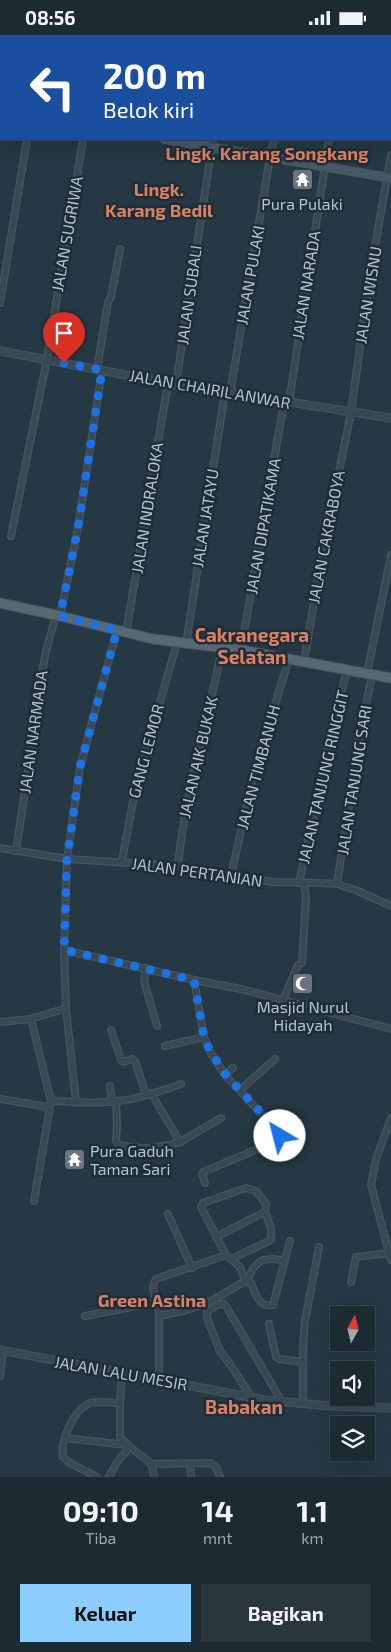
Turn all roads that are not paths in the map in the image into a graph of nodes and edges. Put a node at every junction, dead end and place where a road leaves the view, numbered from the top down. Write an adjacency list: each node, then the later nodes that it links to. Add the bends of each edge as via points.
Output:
1 (27, 140): 12 (street)
2 (83, 140): 14 (street, JALAN SUGRIWA)
3 (180, 140): 6 (main road)
4 (274, 140): 8 (street, JALAN PULAKI)
5 (329, 140): 9 (street, JALAN NARADA)
6 (212, 142): 8 (main road); 17 (street, JALAN SUBALI)
7 (391, 155): 10 (street, JALAN WISNU)
8 (270, 158): 9 (main road); 18 (street, JALAN PULAKI)
9 (325, 167): 10 (main road); 19 (street, JALAN NARADA)
10 (389, 178): 20 (street, JALAN WISNU, via 370,275)
11 (120, 249): 15 (street, JALAN NARMADA, via 108,302)
12 (0, 303)
13 (0, 351): 14 (street, JALAN CHAIRIL ANWAR)
14 (47, 359): 15 (street, JALAN CHAIRIL ANWAR); 22 (street, JALAN SUGRIWA)
15 (99, 369): 16 (street, JALAN CHAIRIL ANWAR); 25 (street, JALAN NARMADA, via 78,528)
16 (168, 383): 17 (street, JALAN CHAIRIL ANWAR); 27 (street, JALAN INDRALOKA)
17 (176, 384): 18 (street, JALAN CHAIRIL ANWAR)
18 (227, 392): 19 (street, JALAN CHAIRIL ANWAR); 29 (street, JALAN JATAYU)
19 (286, 402): 20 (street, JALAN CHAIRIL ANWAR); 31 (street, JALAN DIPATIKAMA)
20 (351, 412): 21 (street, JALAN CHAIRIL ANWAR); 33 (street, JALAN CAKRABOYA)
21 (391, 418)
22 (11, 536)
23 (391, 555): 35 (street, JALAN TANJUNG SARI)
24 (0, 603): 25 (main road)
25 (58, 615): 26 (main road); 38 (street, JALAN NARMADA, via 38,689)
26 (117, 630): 27 (main road); 39 (street, via 80,767)
27 (126, 633): 28 (main road)
28 (177, 643): 29 (main road); 40 (street, GANG LEMOR, via 136,785)
29 (186, 644): 30 (main road)
30 (222, 648): 31 (main road); 41 (street, JALAN AIK BUKAK, via 190,784)
31 (241, 650): 32 (main road)
32 (288, 659): 33 (main road); 42 (street, JALAN TIMBANUH, via 253,776)
33 (304, 662): 34 (main road)
34 (347, 671): 35 (main road); 43 (street, JALAN TANJUNG RINGGIT, via 332,726)
35 (369, 675): 36 (main road); 44 (street, JALAN TANJUNG SARI)
36 (391, 679)
37 (0, 848): 38 (street, JALAN PERTANIAN)
38 (16, 851): 39 (street, JALAN PERTANIAN)
39 (67, 859): 40 (street, JALAN PERTANIAN); 46 (street)
40 (122, 861): 41 (street, JALAN PERTANIAN)
41 (178, 866): 42 (street, JALAN PERTANIAN)
42 (231, 876): 43 (street, JALAN PERTANIAN)
43 (301, 883): 44 (street, JALAN PERTANIAN); 49 (street, JALAN TANJUNG RINGGIT, via 306,899 302,963 298,965)
44 (337, 885): 45 (street, JALAN PERTANIAN)
45 (391, 905)
46 (64, 950): 47 (street); 50 (street)
47 (146, 968): 48 (street); 53 (street, via 144,981)
48 (194, 980): 49 (street); 56 (street)
49 (283, 1000): 54 (street)
50 (66, 1007): 51 (street); 66 (street)
51 (31, 1019): 52 (street); 68 (street)
52 (0, 1022)
53 (157, 1026)
54 (391, 1029)
55 (112, 1031): 64 (street, via 121,1060 135,1061)
56 (204, 1037): 57 (street); 60 (street, via 212,1056)
57 (165, 1046)
58 (276, 1059): 63 (street)
59 (232, 1069): 60 (street)
60 (226, 1075): 63 (street)
61 (181, 1084): 64 (street)
62 (110, 1086): 67 (street)
63 (240, 1090): 72 (street, via 279,1132 279,1139 203,1171)
64 (148, 1094): 67 (street); 71 (street)
65 (0, 1099): 68 (street)
66 (76, 1102): 67 (street); 68 (street)
67 (114, 1102): 71 (street, via 116,1141 119,1145 150,1148)
68 (50, 1104): 73 (street)
69 (221, 1118): 71 (street)
70 (391, 1118): 79 (street, via 376,1159 371,1189)
71 (180, 1142)
72 (205, 1183)
73 (34, 1201)
74 (265, 1211): 76 (street); 76 (street, via 263,1199 256,1191 246,1188 203,1203 201,1207); 80 (street, via 271,1240)
75 (168, 1214): 83 (street)
76 (216, 1237): 80 (street)
77 (290, 1241): 82 (street)
78 (319, 1247): 91 (street, via 306,1321)
79 (389, 1253): 81 (street); 85 (street, via 356,1257)
80 (228, 1257): 83 (street); 84 (street, via 240,1267)
81 (391, 1260)
82 (285, 1261): 84 (street, via 270,1258 261,1261); 84 (street, via 273,1305 260,1301 251,1283)
83 (192, 1268): 86 (street, via 156,1279 153,1289)
84 (246, 1281): 88 (street, via 208,1303)
85 (351, 1281)
86 (157, 1302): 87 (street); 88 (street)
87 (85, 1316)
88 (158, 1316): 94 (street)
89 (269, 1324): 91 (street, via 276,1357)
90 (2, 1350): 92 (street, JALAN LALU MESIR); 93 (street)
91 (303, 1362): 98 (street)
92 (122, 1373): 94 (street, JALAN LALU MESIR); 97 (street)
93 (0, 1376)
94 (159, 1379): 95 (street, JALAN LALU MESIR)
95 (251, 1397): 96 (street, JALAN LALU MESIR); 96 (street, via 220,1351 206,1314 222,1304)
96 (282, 1402): 98 (street, JALAN LALU MESIR)
97 (120, 1403): 100 (street, via 91,1403 83,1407); 101 (street, via 120,1437)
98 (303, 1403): 99 (street, JALAN LALU MESIR)
99 (391, 1409)
100 (65, 1438): 101 (street); 104 (street, via 64,1457)
101 (129, 1446): 103 (street); 105 (street)
102 (190, 1463): 103 (street); 107 (street); 108 (street, via 211,1463)
103 (152, 1464): 106 (street)
104 (97, 1477)
105 (109, 1477)
106 (154, 1477)
107 (191, 1477)
108 (220, 1477)

